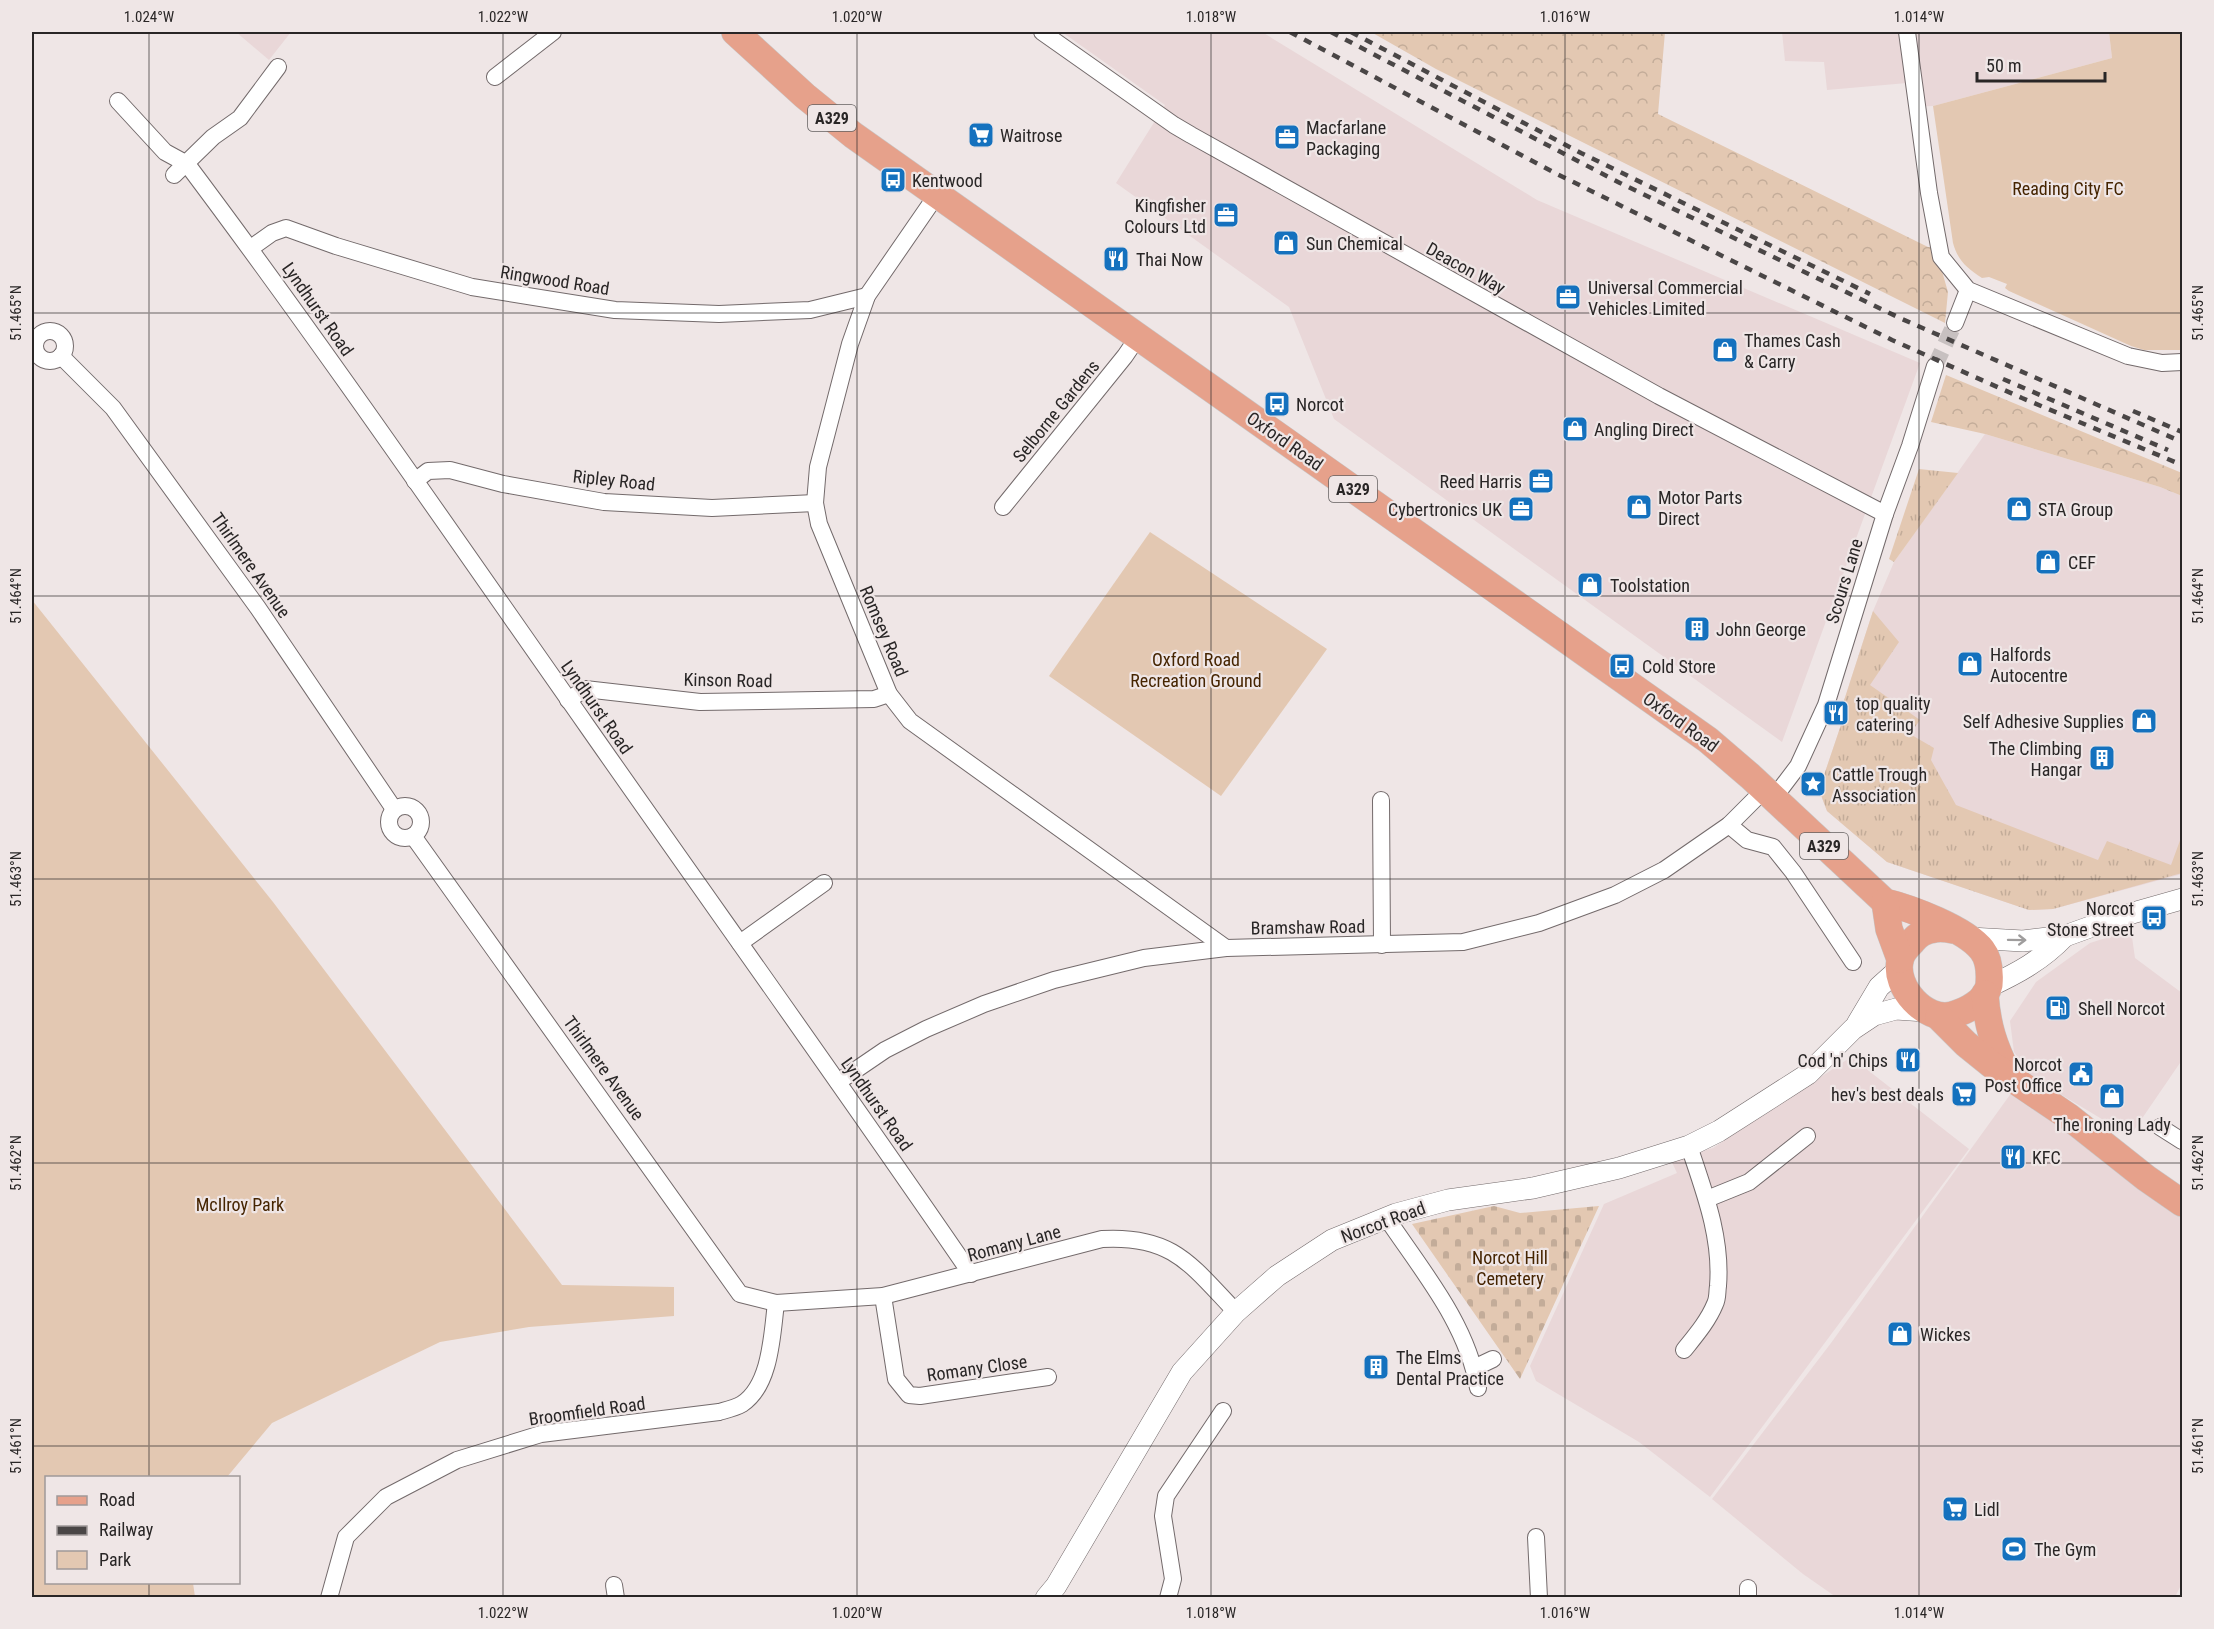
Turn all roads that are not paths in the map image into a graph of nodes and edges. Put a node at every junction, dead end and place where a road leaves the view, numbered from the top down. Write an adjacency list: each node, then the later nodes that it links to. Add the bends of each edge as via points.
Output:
1 (553, 32): 6 (street)
2 (735, 32): 9 (main road, Oxford Road / A329, via 839,124)
3 (1042, 32): 21 (street, Deacon Way, via 1191,135 1649,391)
4 (1907, 32): 11 (street, via 1941,257)
5 (278, 67): 8 (street, via 240,118 213,137)
6 (495, 77)
7 (118, 101): 8 (street, Lyndhurst Road)
8 (180, 169): 10 (street, Lyndhurst Road)
9 (938, 193): 12 (street, Romsey Road); 15 (main road, Oxford Road / A329)
10 (250, 248): 12 (street, Ringwood Road, via 286,228 472,287 615,310 719,315 810,310); 18 (street, Lyndhurst Road)
11 (1968, 290): 13 (street); 16 (street, via 2128,356 2162,363)
12 (867, 296): 19 (street, Romsey Road, via 850,344 818,467)
13 (1955, 323)
14 (36, 331): 26 (street, Thirlmere Avenue, via 59,334 64,342 61,356 113,408 258,608)
15 (1138, 337): 20 (street, Selborne Gardens); 24 (main road, Oxford Road / A329, via 1708,740)
16 (2182, 362)
17 (1935, 366): 21 (street, Scours Lane)
18 (415, 481): 19 (street, Ripley Road, via 428,471 450,470 502,484 604,502 712,508); 23 (street, Lyndhurst Road)
19 (815, 503): 22 (street, Romsey Road, via 819,524)
20 (1003, 507)
21 (1885, 514): 24 (street, Scours Lane, via 1826,705 1798,766)
22 (889, 694): 23 (street, Kinson Road, via 874,699 700,702 585,689); 36 (street, Romsey Road, via 910,721)
23 (568, 700): 34 (street, Lyndhurst Road)
24 (1768, 794): 27 (street, Bramshaw Road); 31 (main road, Oxford Road / A329)
25 (1381, 800): 35 (street)
26 (394, 809): 28 (street, Thirlmere Avenue, via 388,822 391,831 399,837); 28 (street, via 410,806 418,812 420,828)
27 (1729, 825): 35 (street, Bramshaw Road, via 1645,880 1539,923 1463,942); 37 (street, via 1748,840 1773,847)
28 (413, 836): 53 (street, Thirlmere Avenue, via 722,1272 740,1294)
29 (824, 883): 34 (street)
30 (2182, 899): 33 (street)
31 (1885, 902): 32 (main road, Oxford Road / A329, via 1906,907); 38 (main road)
32 (1962, 934): 33 (street, one-way to 33, via 2023,941); 38 (main road, via 1935,929 1917,935); 39 (main road, via 1983,951 1989,968)
33 (2065, 936): 39 (street, via 2046,955)
34 (740, 944): 43 (street, Lyndhurst Road)
35 (1383, 945): 36 (street, Bramshaw Road)
36 (1226, 948): 43 (street, Bramshaw Road, via 1144,958 1054,980 984,1004 885,1050)
37 (1853, 962)
38 (1899, 964): 40 (main road, via 1909,993); 41 (street, Norcot Road, via 1879,987)
39 (1987, 990): 40 (main road, via 1979,1002 1964,1011); 42 (main road, via 1986,1016 1994,1047)
40 (1932, 1014): 41 (street, Norcot Road, via 1896,1009); 42 (main road)
41 (1853, 1029): 47 (street, Norcot Road, via 1808,1074)
42 (2008, 1076): 49 (main road)
43 (838, 1082): 51 (street, Lyndhurst Road)
44 (2160, 1126): 46 (street)
45 (1808, 1136): 48 (street, via 1749,1182)
46 (2182, 1140)
47 (1689, 1146): 48 (street); 50 (street, Norcot Road, via 1619,1168 1533,1188 1448,1200)
48 (1707, 1199): 55 (street, via 1716,1238 1716,1302 1705,1324)
49 (2182, 1203)
50 (1386, 1217): 54 (street, Norcot Road, via 1332,1240 1277,1276); 57 (street, via 1455,1321)
51 (971, 1274): 52 (street, Romany Lane); 54 (street, Romany Lane, via 1102,1239 1146,1241 1172,1251 1190,1264)
52 (883, 1296): 53 (street, Romany Lane); 58 (street, Romany Close, via 896,1379 909,1395)
53 (776, 1303): 62 (street, Broomfield Road, via 770,1357 757,1387 742,1404 719,1412 541,1434 457,1460 386,1497 346,1537)
54 (1236, 1312): 63 (street, Norcot Road, via 1182,1372)
55 (1684, 1350)
56 (1493, 1359): 57 (street)
57 (1474, 1368): 59 (street)
58 (1048, 1377)
59 (1478, 1388)
60 (1223, 1411): 64 (street, via 1166,1496 1163,1516 1173,1579)
61 (1536, 1537): 65 (street)
62 (329, 1598)
63 (1046, 1598)
64 (1167, 1598)
65 (1539, 1598)

